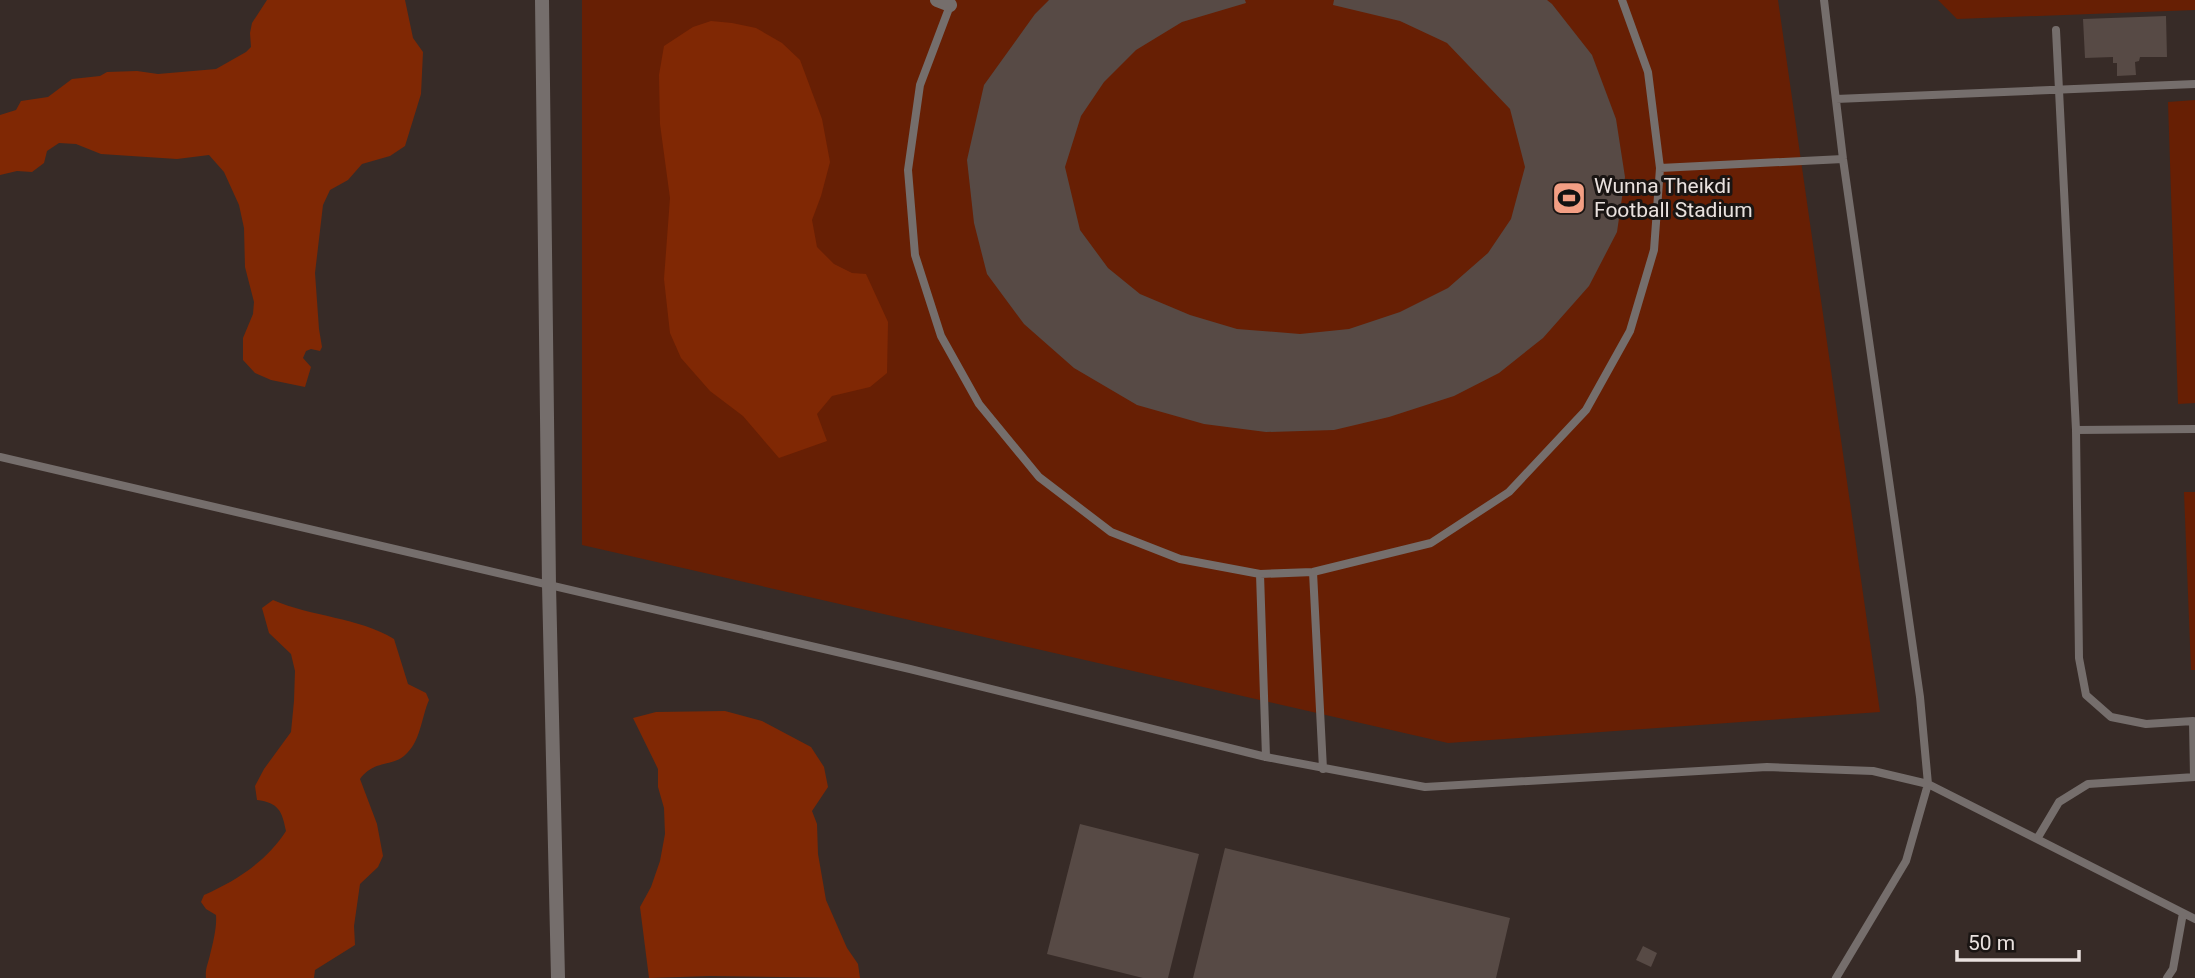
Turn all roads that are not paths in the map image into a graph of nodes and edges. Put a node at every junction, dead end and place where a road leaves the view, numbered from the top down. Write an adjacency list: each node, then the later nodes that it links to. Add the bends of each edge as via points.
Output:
1 (542, 0): 16 (street)
2 (1622, 0): 10 (lane, via 1648,72)
3 (1824, 0): 8 (lane)
4 (946, 2): 15 (lane, via 920,85 908,170 915,255 941,336 979,404 1039,477 1111,532 1180,559)
5 (2056, 30): 7 (lane)
6 (2195, 84): 7 (lane)
7 (2059, 90): 8 (lane); 12 (lane)
8 (1836, 99): 9 (lane)
9 (1843, 159): 10 (lane); 21 (lane, via 1920,697)
10 (1660, 168): 14 (lane, via 1654,250 1630,331 1586,410 1508,492 1431,543)
11 (2195, 429): 12 (lane)
12 (2076, 430): 17 (lane, via 2079,658 2086,695 2111,717 2146,724)
13 (0, 457): 16 (lane)
14 (1313, 572): 15 (lane); 19 (lane)
15 (1260, 573): 18 (lane)
16 (550, 584): 18 (lane); 25 (street)
17 (2194, 721): 20 (lane)
18 (1266, 757): 19 (lane)
19 (1323, 769): 21 (lane, via 1425,787 1767,767 1873,771)
20 (2194, 777): 22 (lane, via 2088,784 2059,802)
21 (1928, 784): 22 (lane); 26 (lane, via 1906,861)
22 (2037, 839): 23 (lane)
23 (2183, 913): 24 (lane); 27 (lane, via 2173,969)
24 (2195, 919)
25 (558, 978)
26 (1836, 978)
27 (2167, 978)

